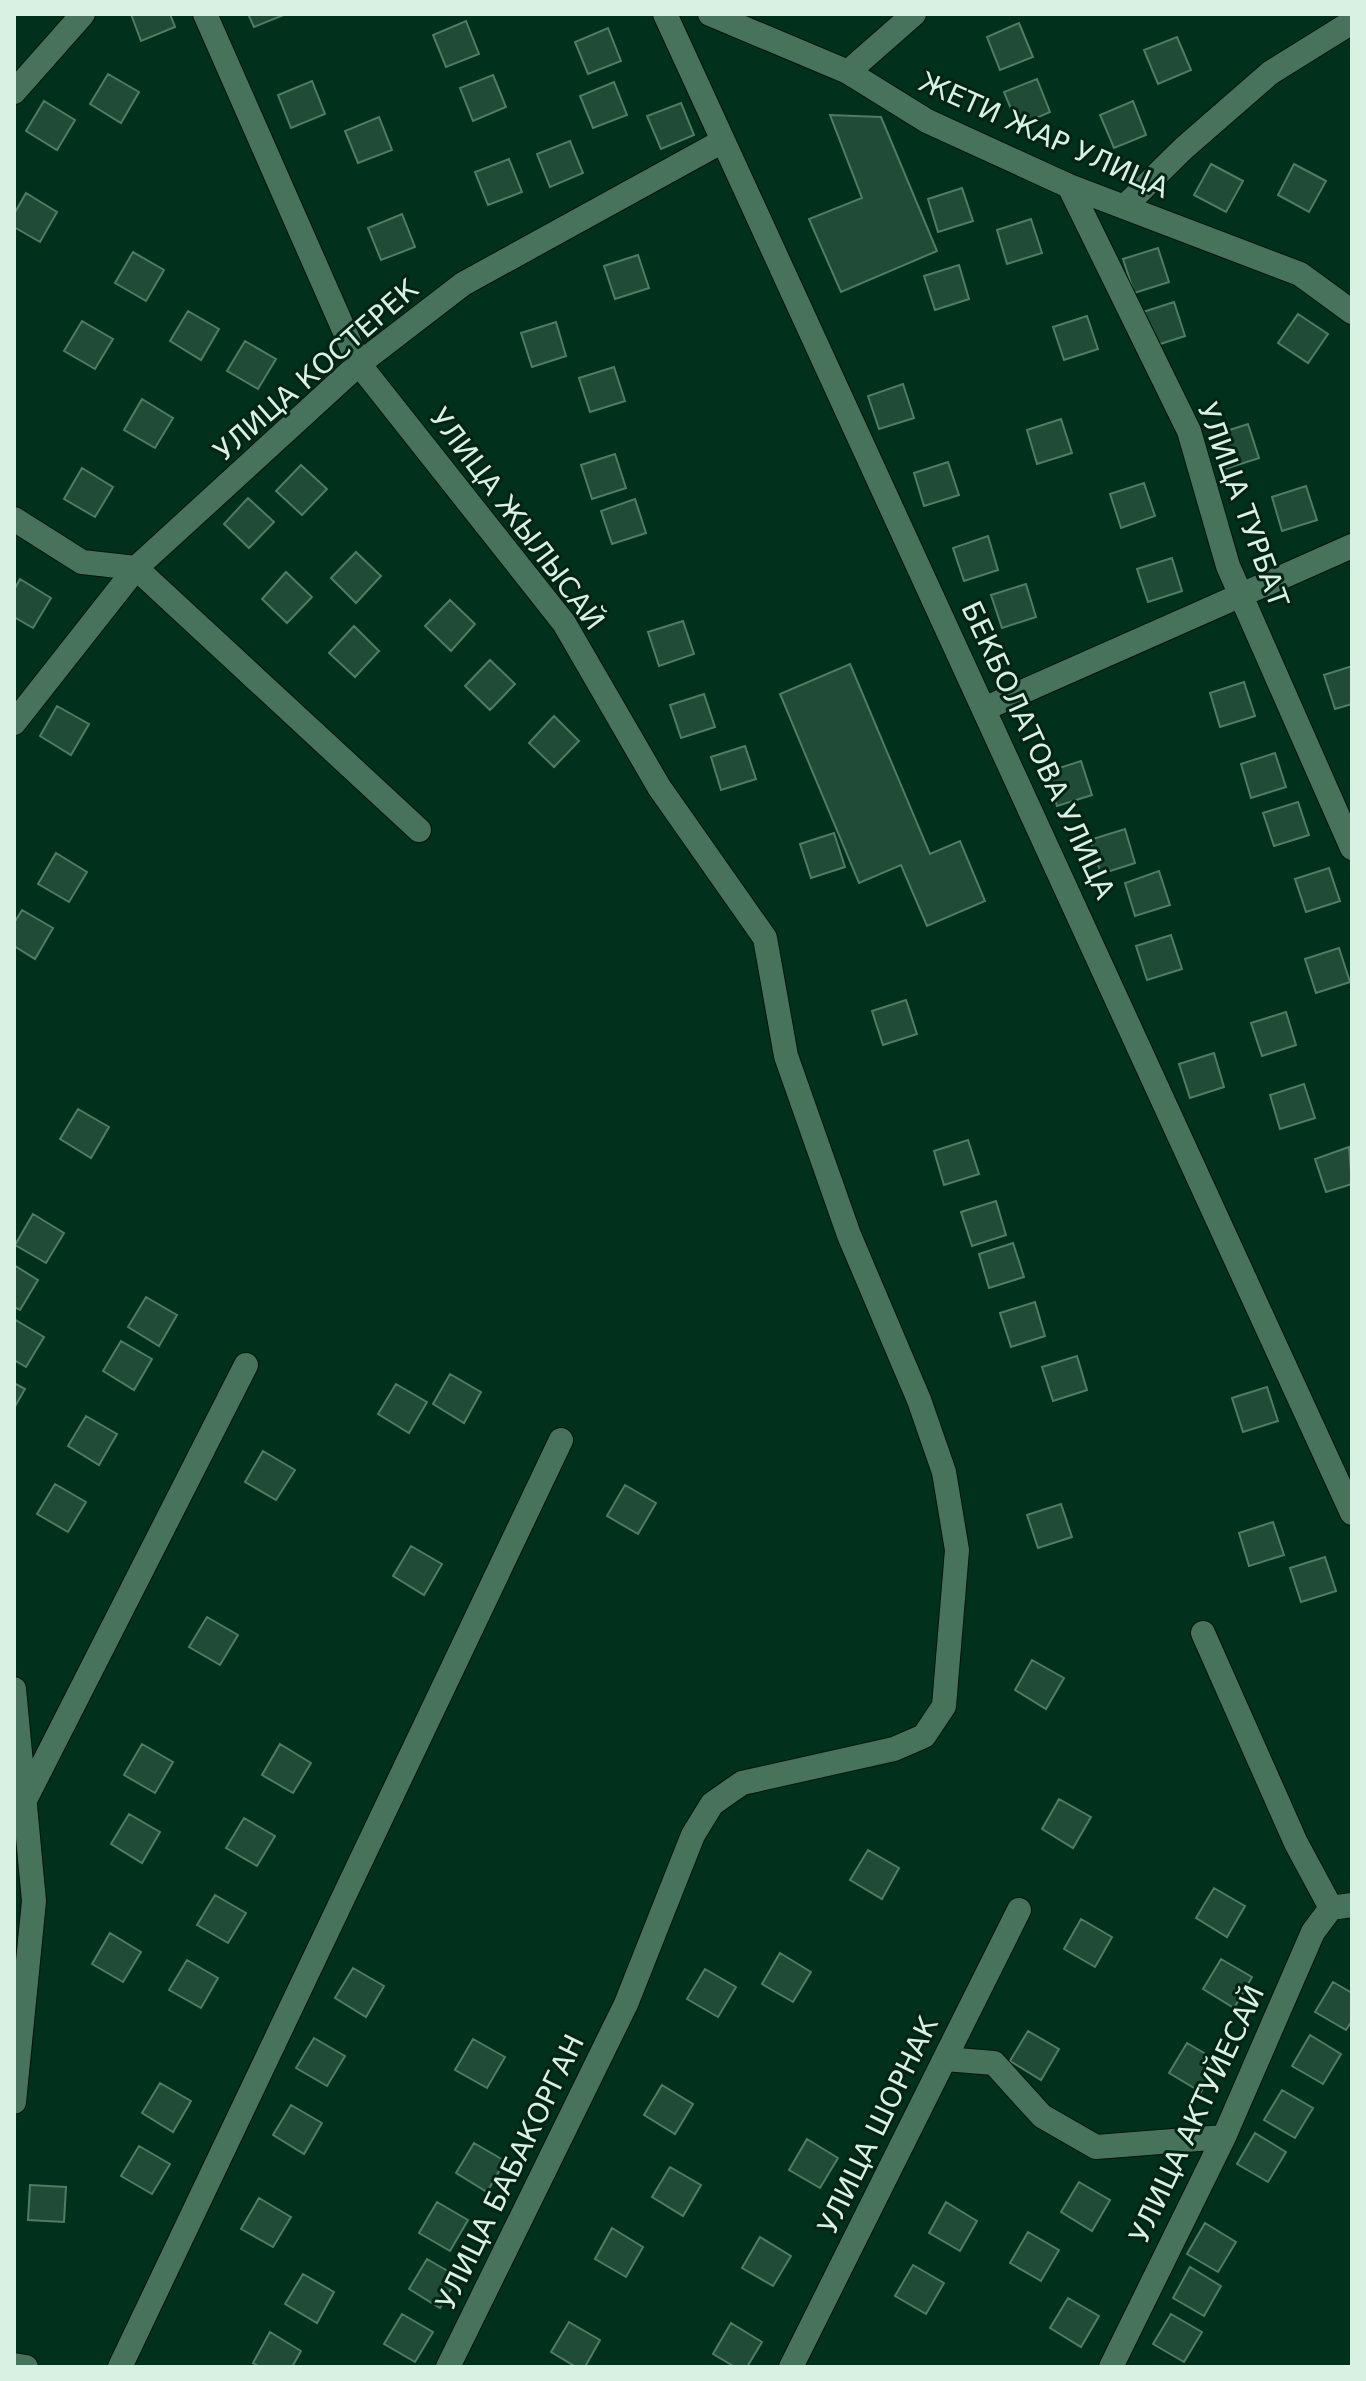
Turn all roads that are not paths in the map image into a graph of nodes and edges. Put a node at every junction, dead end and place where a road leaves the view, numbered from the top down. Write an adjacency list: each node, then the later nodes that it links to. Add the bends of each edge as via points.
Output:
1 (83, 14): 8 (street)
2 (205, 14): 13 (street, УЛИЦА ЖЫЛЫСАЙ)
3 (665, 14): 9 (street, БЕКБОЛАТОВА УЛИЦА)
4 (710, 14): 7 (street, ЖЕТИ ЖАР УЛИЦА)
5 (914, 14): 7 (street)
6 (1352, 22): 11 (street, via 1270,73)
7 (848, 72): 10 (street, ЖЕТИ ЖАР УЛИЦА, via 927,121)
8 (14, 92)
9 (721, 142): 13 (street, УЛИЦА КОСТЕРЕК, via 463,284); 18 (street, БЕКБОЛАТОВА УЛИЦА)
10 (1069, 186): 11 (street, ЖЕТИ ЖАР УЛИЦА); 17 (street, УЛИЦА ТУРБАТ, via 1189,431)
11 (1124, 207): 12 (street, ЖЕТИ ЖАР УЛИЦА, via 1300,274)
12 (1352, 312)
13 (359, 364): 16 (street, УЛИЦА КОСТЕРЕК); 30 (street, УЛИЦА ЖЫЛЫСАЙ, via 564,623 659,787 765,938 786,1056 849,1235 944,1472 957,1550 944,1706 924,1736 742,1783 712,1804 693,1835)
14 (14, 519): 16 (street, via 82,562)
15 (1352, 546): 17 (street)
16 (136, 568): 19 (street, УЛИЦА КОСТЕРЕК); 20 (street)
17 (1241, 596): 18 (street); 21 (street, УЛИЦА ТУРБАТ)
18 (986, 708): 24 (street, БЕКБОЛАТОВА УЛИЦА)
19 (14, 723)
20 (419, 830)
21 (1352, 848)
22 (246, 1365): 27 (street)
23 (561, 1440): 36 (street)
24 (1352, 1513)
25 (1203, 1633): 28 (street, via 1296,1843)
26 (14, 1689): 27 (street)
27 (25, 1800): 32 (street, via 34,1901)
28 (1341, 1906): 33 (street, УЛИЦА АКТУЙЕСАЙ, via 1313,1932)
29 (1019, 1910): 31 (street, УЛИЦА ШОРНАК)
30 (626, 2004): 37 (street, УЛИЦА БАБАКОРГАН)
31 (945, 2059): 33 (street, via 994,2063 1042,2116 1096,2147); 38 (street, УЛИЦА ШОРНАК)
32 (14, 2102)
33 (1224, 2137): 39 (street, УЛИЦА АКТУЙЕСАЙ)
34 (14, 2365): 35 (street)
35 (26, 2367)
36 (120, 2367)
37 (448, 2367)
38 (791, 2367)
39 (1111, 2367)

